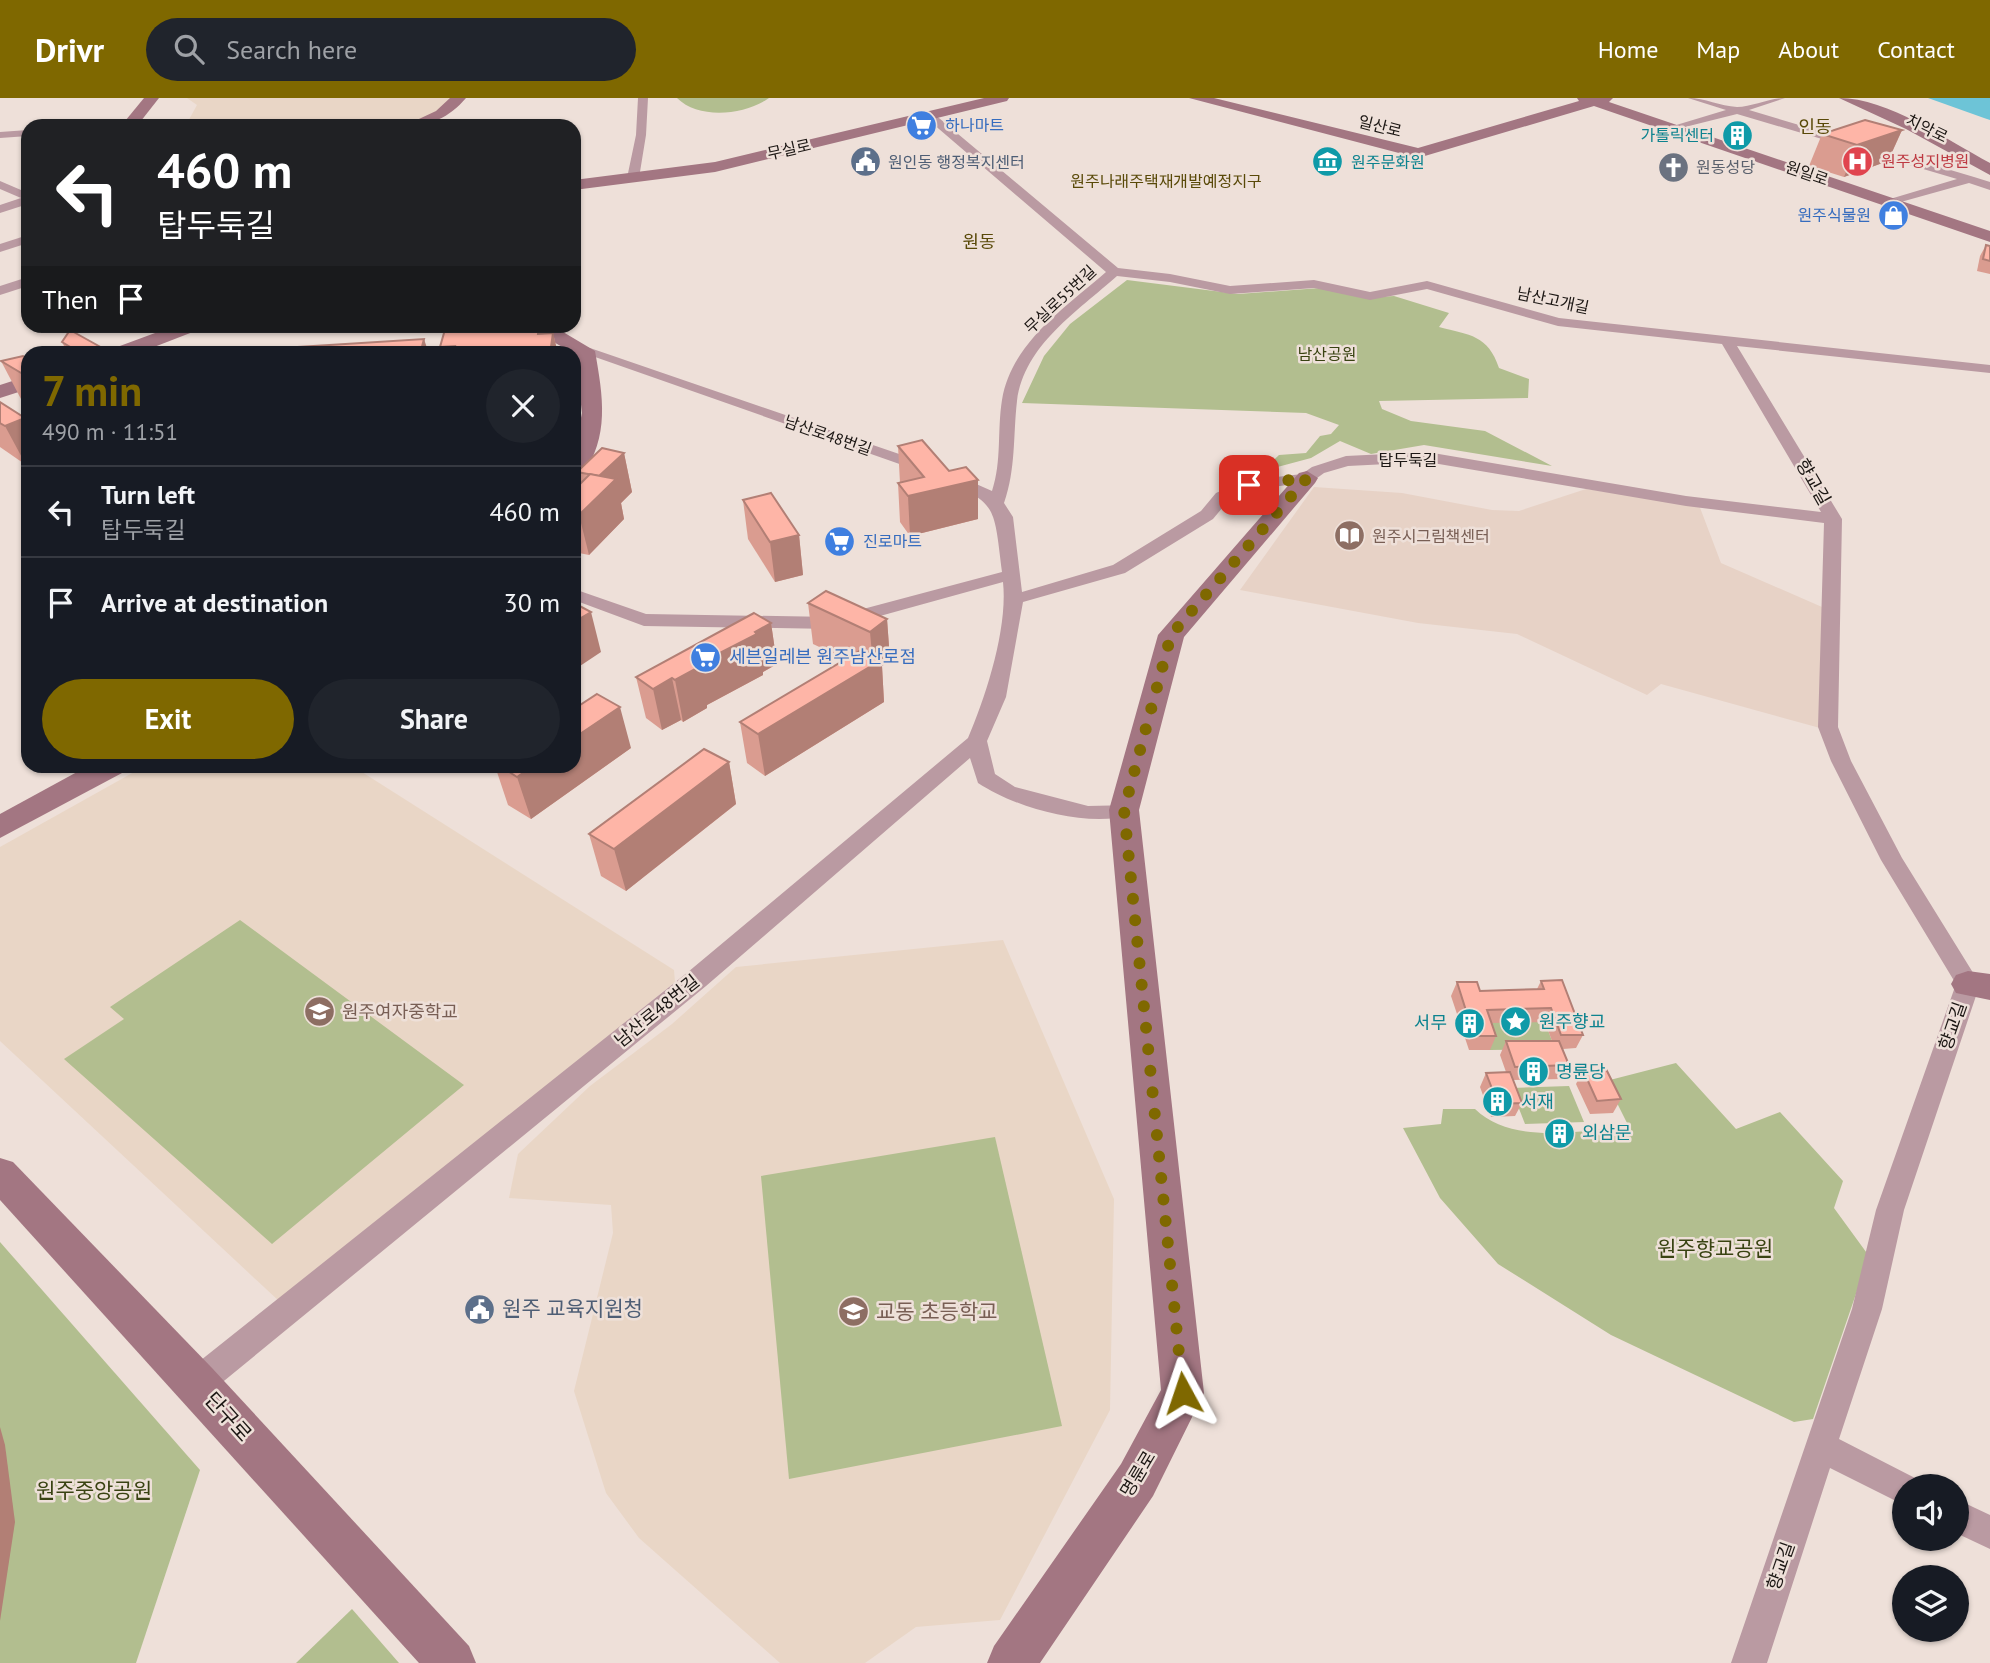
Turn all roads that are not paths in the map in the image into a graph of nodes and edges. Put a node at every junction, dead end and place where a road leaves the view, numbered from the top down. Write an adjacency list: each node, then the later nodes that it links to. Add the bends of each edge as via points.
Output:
1 (152, 98): 17 (street)
2 (459, 98): 18 (street)
3 (643, 98): 26 (street)
4 (1002, 98): 16 (street, 무실로)
5 (1196, 98): 12 (street, 일산로, via 1418,153)
6 (1693, 98): 15 (street)
7 (1727, 98): 14 (street)
8 (1780, 98): 14 (street)
9 (1846, 98): 19 (street, 치악로)
10 (1861, 98): 19 (street, 치악로)
11 (1595, 99): 12 (street, 일산로); 13 (street, 원일로)
12 (1566, 104): 13 (street, via 1611,109)
13 (1628, 105): 20 (street, 원일로)
14 (1754, 106): 15 (street)
15 (1735, 110): 20 (street); 27 (street)
16 (929, 116): 26 (street, 무실로, via 715,167); 37 (street, 무실로55번길)
17 (135, 119)
18 (429, 119)
19 (1915, 125): 23 (street); 24 (street); 27 (street, 치악로)
20 (1677, 128): 32 (street, 원일로)
21 (21, 134): 22 (street)
22 (0, 135)
23 (1969, 149): 24 (street); 25 (street, 치악로)
24 (1990, 154)
25 (1990, 164)
26 (633, 178): 28 (street, 무실로)
27 (1984, 180): 32 (street)
28 (581, 184)
29 (0, 185): 30 (street)
30 (21, 196)
31 (21, 202): 33 (street)
32 (1894, 202): 34 (street, 원일로)
33 (0, 209)
34 (1990, 237)
35 (21, 241): 36 (street)
36 (0, 248)
37 (1114, 272): 42 (street, 남산고개길, via 1230,290 1314,284 1370,296 1427,285 1542,319); 52 (street, 무실로55번길, via 1026,354 1011,396 1007,478)
38 (21, 284): 39 (street)
39 (0, 291)
40 (172, 333): 43 (street)
41 (552, 333): 44 (street)
42 (1727, 341): 47 (street, 남산고개길); 53 (street, 향교길)
43 (137, 346)
44 (576, 346)
45 (581, 349): 46 (street)
46 (585, 351): 50 (street, via 594,427); 52 (street, 남산로48번길, via 934,471 981,491)
47 (1990, 369)
48 (21, 385): 49 (street)
49 (0, 392)
50 (581, 459)
51 (1307, 478): 53 (street, 탑두둑길, via 1346,461 1427,457 1686,501); 56 (street, 탑두둑길, via 1249,485 1222,497 1207,516 1119,569); 59 (street, 명륜로, via 1171,635)
52 (996, 503): 54 (street, 남산로48번길, via 1004,517)
53 (1833, 519): 61 (street, 향교길, via 1828,727 1892,860)
54 (1010, 575): 55 (street, via 833,623 644,620); 56 (street, 남산로48번길)
55 (581, 597)
56 (1014, 599): 57 (street, 남산로48번길, via 996,697)
57 (977, 741): 59 (street, via 985,778 1008,793 1088,813); 63 (street, 남산로48번길, via 697,979)
58 (99, 773): 60 (street)
59 (1124, 810): 69 (street, 명륜로, via 1183,1393 1137,1480)
60 (0, 827)
61 (1979, 985): 64 (street, 향교길, via 1891,1210 1867,1309)
62 (0, 1174): 63 (street, 단구로)
63 (197, 1383): 68 (street, 단구로)
64 (1821, 1447): 65 (street); 70 (street, 향교길)
65 (1892, 1483)
66 (1969, 1522): 67 (street)
67 (1990, 1532)
68 (452, 1663)
69 (1011, 1663)
70 (1749, 1663)

